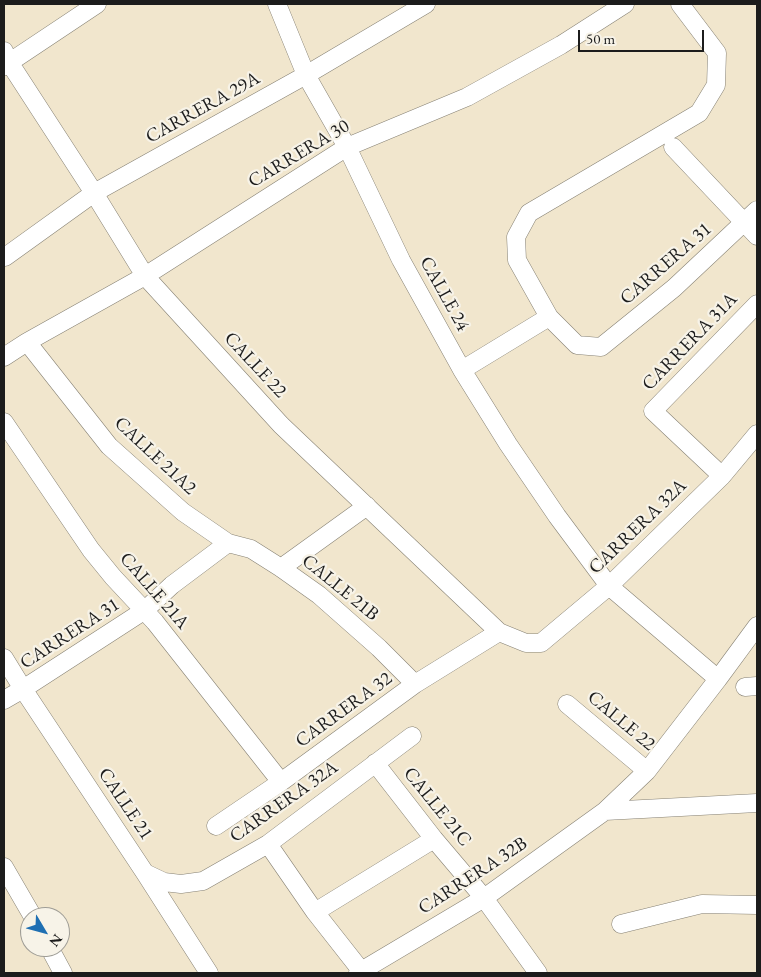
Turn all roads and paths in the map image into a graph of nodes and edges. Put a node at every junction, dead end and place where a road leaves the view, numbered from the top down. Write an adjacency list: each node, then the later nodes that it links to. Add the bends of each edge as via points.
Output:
1 (96, 4): 6 (street)
2 (277, 4): 7 (street, CALLE 24)
3 (426, 4): 7 (street, CARRERA 29A)
4 (625, 4): 8 (street, CARRERA 30, via 561,45 466,96)
5 (680, 4): 17 (street, via 717,53 716,85 699,113 530,213 516,237 517,260)
6 (5, 59): 10 (street, CALLE 22)
7 (306, 75): 8 (street, CALLE 24); 10 (street, CARRERA 29A)
8 (347, 147): 15 (street, CARRERA 30); 20 (street, CALLE 24, via 401,260)
9 (673, 147): 12 (street)
10 (94, 193): 14 (street, CARRERA 29A); 15 (street, CALLE 22)
11 (757, 210): 12 (street, CARRERA 31)
12 (744, 222): 13 (street); 17 (street, CARRERA 31, via 674,288 601,347 577,345)
13 (757, 236)
14 (5, 257)
15 (145, 276): 18 (street, CARRERA 30); 24 (street, CALLE 22, via 282,425)
16 (757, 304): 23 (street, CARRERA 31A, via 653,411)
17 (549, 317): 20 (street)
18 (26, 342): 19 (street, CARRERA 30); 25 (street, CALLE 21A2, via 109,446 183,512)
19 (4, 357)
20 (462, 370): 27 (street, CALLE 24, via 546,500)
21 (4, 422): 28 (street, CALLE 21A, via 92,550)
22 (757, 434): 23 (street, CARRERA 32A)
23 (722, 476): 27 (street, CARRERA 32A)
24 (367, 506): 26 (street); 30 (street, CALLE 22)
25 (228, 543): 26 (street, CALLE 21B, via 252,549); 28 (street, CARRERA 31)
26 (281, 568): 34 (street, CALLE 21B, via 319,595)
27 (609, 586): 31 (street, CARRERA 32A); 33 (street, CALLE 24)
28 (145, 610): 35 (street, CARRERA 31); 41 (street, CALLE 21A)
29 (757, 626): 33 (street, CARRERA 32B)
30 (499, 632): 31 (street, CALLE 22, via 526,643); 34 (street, CARRERA 32)
31 (541, 643)
32 (4, 658): 35 (street, CALLE 21)
33 (718, 679): 40 (street, CARRERA 32B)
34 (415, 684): 41 (street, CARRERA 32)
35 (23, 689): 36 (street, CARRERA 31); 48 (street, CALLE 21)
36 (4, 700)
37 (567, 704): 40 (street, CALLE 22)
38 (412, 736): 39 (street, CARRERA 32A)
39 (375, 763): 45 (street, CALLE 21C); 46 (street, CARRERA 32A)
40 (647, 771): 43 (street, CARRERA 32B)
41 (281, 782): 44 (street, CARRERA 32)
42 (757, 803): 43 (street)
43 (605, 811): 49 (street, CARRERA 32B)
44 (216, 826)
45 (434, 839): 49 (street, CALLE 21C); 52 (street)
46 (268, 844): 48 (street, CARRERA 32A, via 203,881 164,882); 52 (street)
47 (4, 867): 51 (street)
48 (145, 873): 54 (street, CALLE 21)
49 (484, 898): 55 (street, CARRERA 32B); 56 (street, CALLE 21C)
50 (757, 905): 53 (street, via 702,904)
51 (28, 907)
52 (315, 912): 55 (street)
53 (621, 924)
54 (209, 973)
55 (361, 973)
56 (538, 973)

